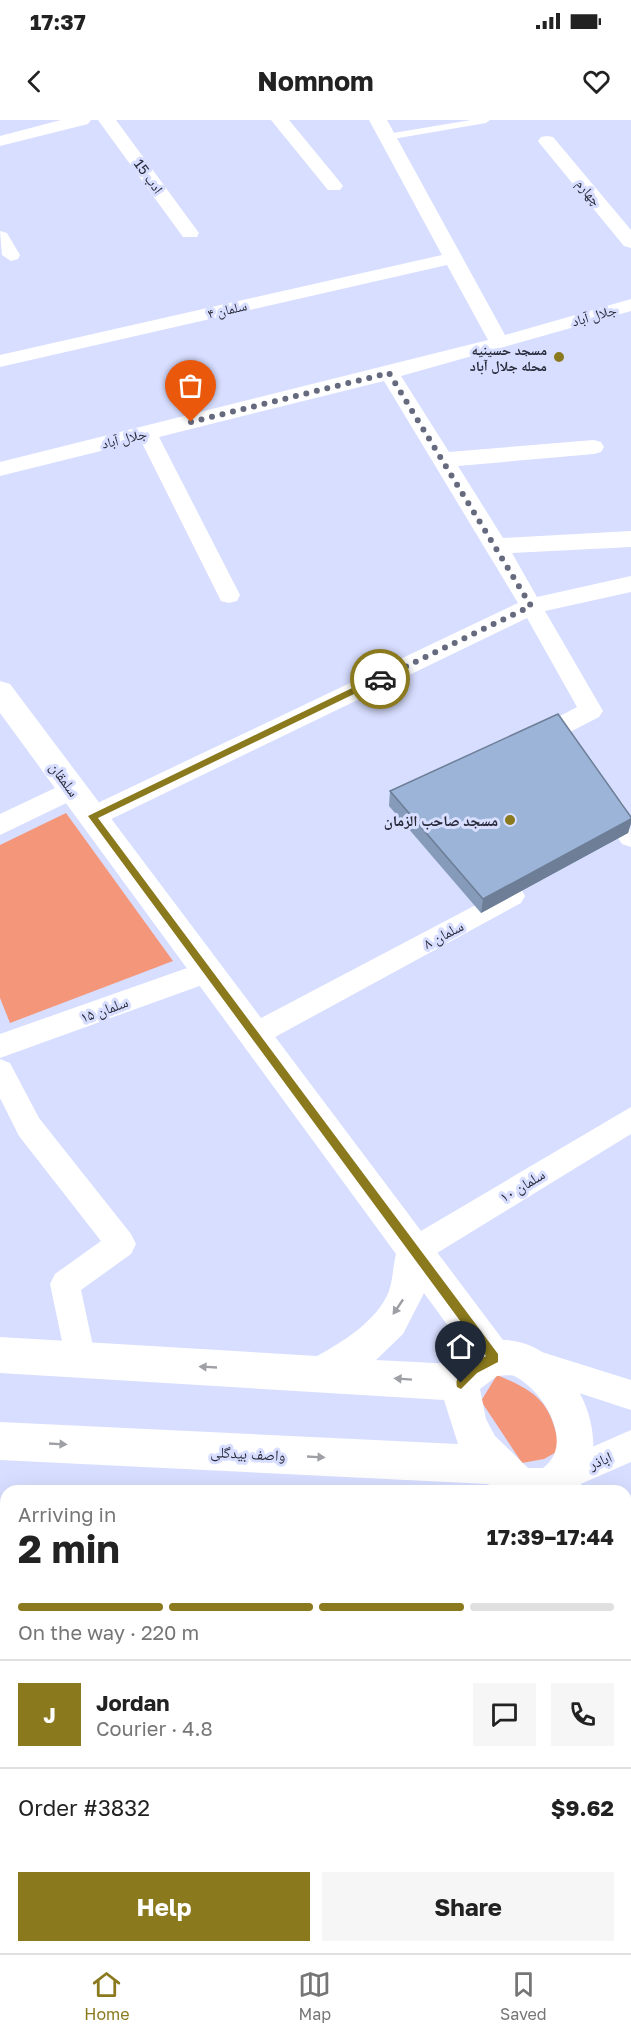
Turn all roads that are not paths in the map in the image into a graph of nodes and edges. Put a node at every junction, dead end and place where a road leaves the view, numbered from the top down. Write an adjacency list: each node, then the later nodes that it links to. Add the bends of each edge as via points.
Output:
1 (82, 120): 7 (street)
2 (107, 120): 10 (street, ادب 15)
3 (280, 120): 9 (street)
4 (378, 120): 6 (street)
5 (486, 120): 6 (lane)
6 (387, 137): 14 (street)
7 (0, 141)
8 (547, 141): 12 (street, چهارم)
9 (333, 186)
10 (190, 233)
11 (0, 237): 13 (street)
12 (631, 242)
13 (10, 255)
14 (453, 258): 16 (street); 17 (street, سلمان ۴)
15 (631, 305): 16 (street, جلال آباد)
16 (499, 343): 18 (street, جلال آباد)
17 (0, 361)
18 (389, 373): 19 (street, جلال آباد); 21 (street)
19 (147, 433): 22 (street, جلال آباد); 26 (street)
20 (594, 447): 21 (street)
21 (443, 460): 24 (street)
22 (0, 469)
23 (631, 539): 24 (street)
24 (497, 546): 27 (street)
25 (631, 584): 27 (street)
26 (229, 595)
27 (531, 606): 30 (street); 32 (street, via 591,711 555,729)
28 (0, 692): 29 (street, سلمقان)
29 (72, 789): 30 (street, سلمقان); 31 (street)
30 (92, 816): 34 (street, سلمقان)
31 (0, 825)
32 (624, 837)
33 (533, 885): 35 (street, سلمان ۸)
34 (207, 972): 35 (street, سلمقان); 36 (street, سلمان ۱۵)
35 (254, 1035): 39 (street, سلمقان)
36 (0, 1046)
37 (0, 1071): 42 (street, via 29,1126 121,1244 65,1284)
38 (631, 1119): 39 (street, سلمان ۱۰)
39 (414, 1251): 41 (street, سلمقان); 43 (street, one-way to 43, via 405,1297 385,1326 357,1354)
40 (0, 1355): 42 (street)
41 (506, 1359): 44 (street, via 473,1369); 45 (street); 49 (street, via 541,1373 562,1400 573,1425 576,1452)
42 (81, 1360): 43 (street, one-way to 42)
43 (321, 1374): 44 (street, one-way to 43)
44 (461, 1383): 48 (street, via 463,1411 478,1444)
45 (631, 1395)
46 (0, 1441): 48 (street, واصف بیدگلی, one-way to 48)
47 (626, 1455): 49 (street, اباذر)
48 (496, 1465): 50 (street)
49 (560, 1482)
50 (520, 1485)

